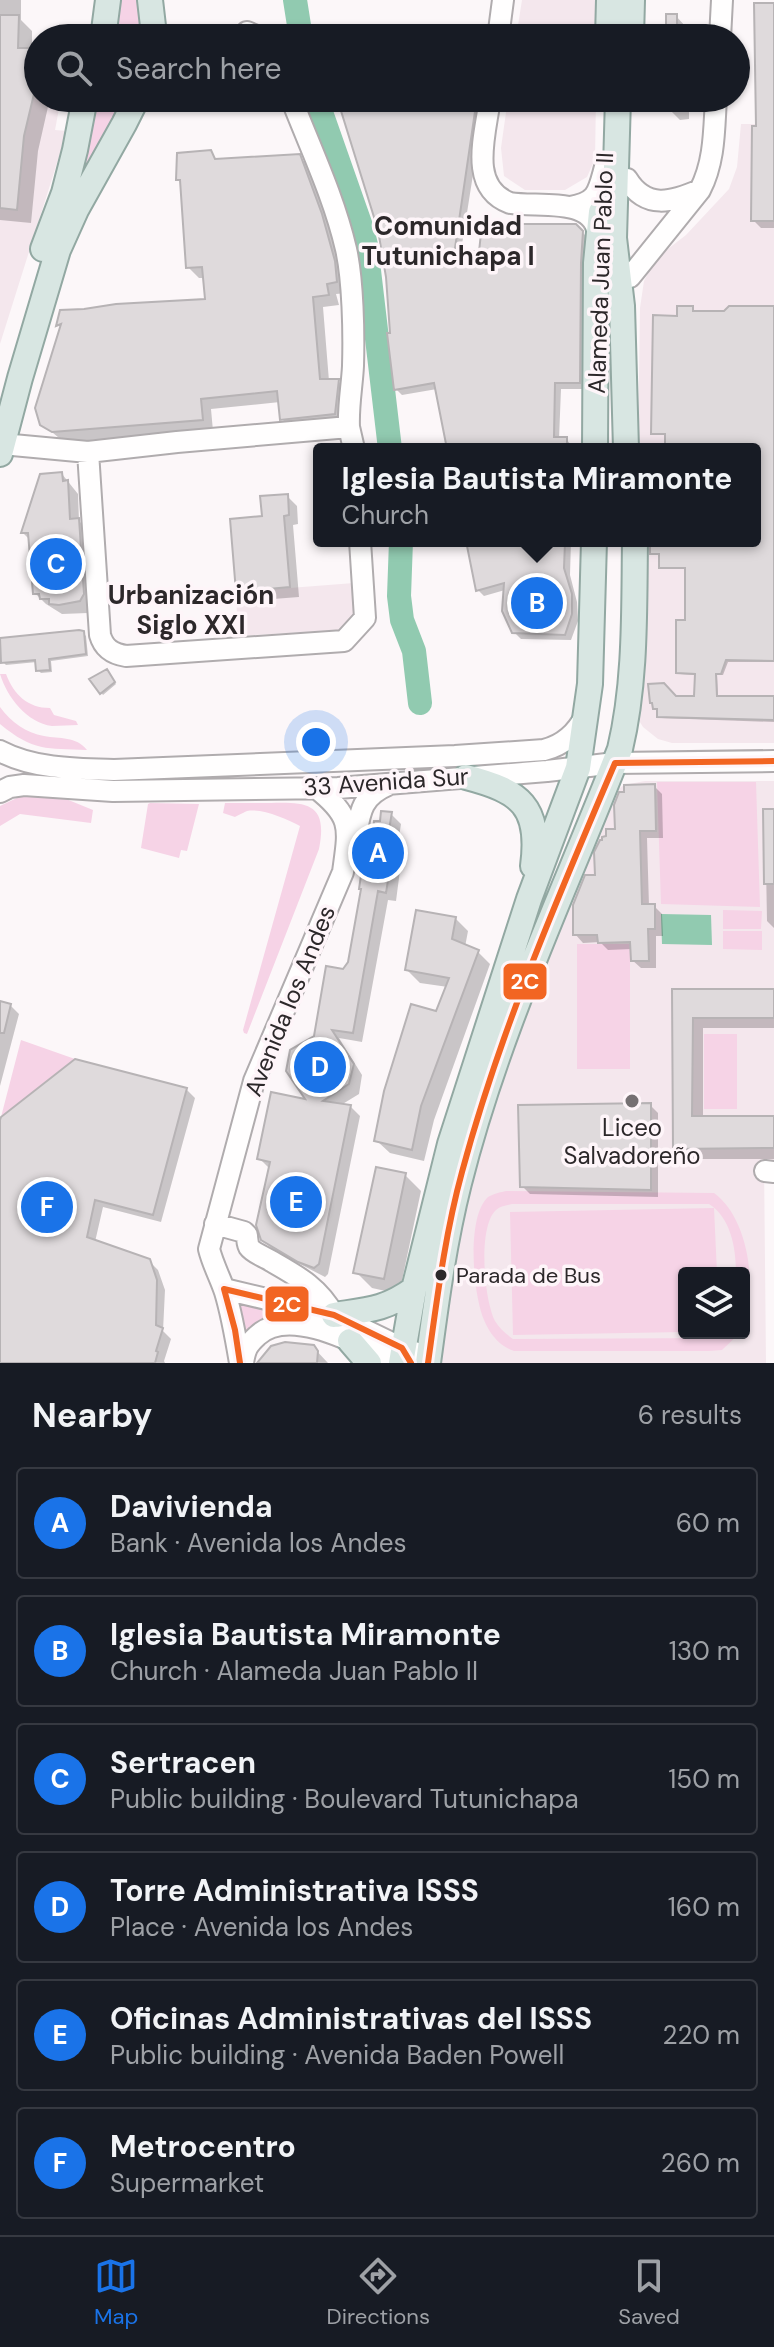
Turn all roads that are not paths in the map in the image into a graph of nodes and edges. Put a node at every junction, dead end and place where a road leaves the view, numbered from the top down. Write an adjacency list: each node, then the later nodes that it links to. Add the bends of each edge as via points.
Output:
1 (108, 0): 8 (main road)
2 (150, 0): 9 (main road)
3 (503, 0): 10 (street)
4 (609, 0): 11 (main road)
5 (620, 0): 12 (main road)
6 (632, 0): 13 (main road)
7 (722, 0): 14 (street)
8 (105, 24)
9 (153, 24)
10 (500, 24)
11 (608, 24)
12 (619, 24)
13 (631, 24)
14 (721, 24)
15 (82, 112): 29 (main road, via 67,184)
16 (129, 112): 36 (main road, via 58,250)
17 (296, 112): 30 (street, via 346,249 353,341)
18 (488, 112): 26 (street, via 482,158 490,191 510,203)
19 (607, 112): 23 (main road, Alameda Juan Pablo II)
20 (617, 112): 27 (main road)
21 (629, 112): 24 (main road, Alameda Juan Pablo II)
22 (715, 112): 25 (street, via 710,166)
23 (605, 167): 26 (street, via 594,198); 27 (main road, Alameda Juan Pablo II)
24 (627, 179): 25 (street, via 641,196 659,201); 28 (main road, Alameda Juan Pablo II)
25 (700, 190): 28 (street)
26 (570, 207): 27 (street, via 592,219)
27 (606, 241): 32 (main road, Alameda Juan Pablo II); 33 (main road); 34 (main road, via 622,306)
28 (630, 277): 35 (main road, Alameda Juan Pablo II)
29 (0, 394)
30 (349, 427): 31 (street); 37 (street)
31 (353, 443)
32 (595, 443)
33 (603, 443)
34 (626, 443)
35 (634, 443)
36 (1, 449): 37 (street)
37 (88, 452): 38 (street, via 100,635 105,647 117,654 344,641 365,618)
38 (360, 547)
39 (594, 547): 43 (main road)
40 (603, 547): 45 (main road, via 593,730)
41 (625, 547): 48 (main road)
42 (635, 547): 48 (main road, via 632,654 625,728)
43 (587, 711): 45 (main road); 47 (street, 33 Avenida Sur, via 570,737 544,750)
44 (0, 751): 47 (street, 33 Avenida Sur, via 24,761 76,769)
45 (580, 759): 48 (street, 33 Avenida Sur); 49 (street, 33 Avenida Sur); 56 (main road)
46 (774, 761): 48 (street, 33 Avenida Sur)
47 (298, 762): 52 (street)
48 (615, 763): 62 (main road, via 511,1017 459,1182)
49 (466, 777): 50 (street, 33 Avenida Sur); 56 (main road, via 504,789 529,814 536,839)
50 (394, 783): 52 (street, 33 Avenida Sur); 54 (street, Avenida los Andes, via 366,800)
51 (316, 788): 52 (street, 33 Avenida Sur); 53 (street, 33 Avenida Sur, via 113,791 24,785); 55 (street, Avenida los Andes, via 343,814)
52 (338, 788): 54 (street)
53 (0, 792)
54 (357, 823): 55 (street, Avenida los Andes, via 351,862)
55 (343, 872): 57 (street, Avenida los Andes, via 254,1081)
56 (529, 899): 59 (main road, via 450,1144)
57 (215, 1224): 58 (street, Avenida los Andes, via 209,1249); 60 (street, via 244,1232 251,1250 324,1297)
58 (224, 1289): 60 (street); 63 (street, Avenida los Andes)
59 (414, 1289): 60 (main road, via 379,1309); 62 (main road)
60 (334, 1315): 62 (street)
61 (350, 1341): 62 (street); 63 (street, via 300,1324 277,1325 246,1346); 64 (main road)
62 (412, 1359)
63 (242, 1363)
64 (369, 1363)

